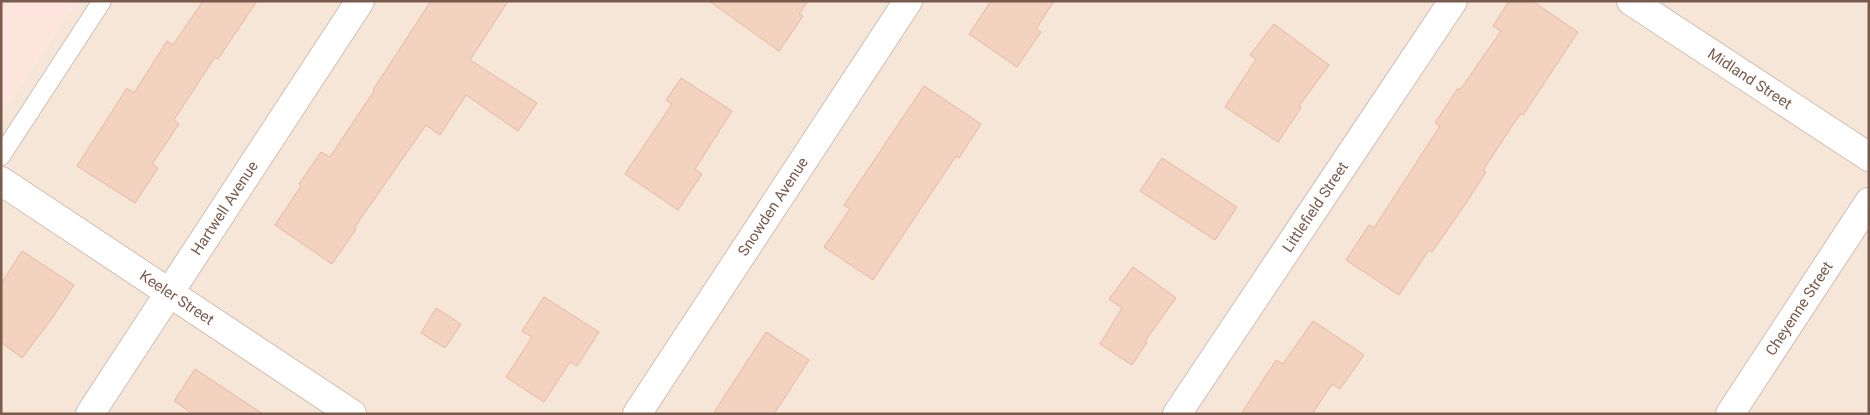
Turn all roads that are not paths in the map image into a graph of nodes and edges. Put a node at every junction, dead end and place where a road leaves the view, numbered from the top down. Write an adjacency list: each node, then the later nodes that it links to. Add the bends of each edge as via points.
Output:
1 (102, 1): 6 (lane)
2 (360, 1): 10 (street, Hartwell Avenue)
3 (908, 1): 13 (street, Snowden Avenue)
4 (1453, 1): 14 (street, Littlefield Street)
5 (1631, 1): 7 (street, Midland Street)
6 (1, 156)
7 (1869, 157)
8 (1, 181): 10 (street, Keeler Street)
9 (1869, 202): 15 (street, Cheyenne Street)
10 (169, 292): 11 (street, Hartwell Avenue); 12 (street, Keeler Street)
11 (90, 414)
12 (352, 414)
13 (637, 414)
14 (1177, 414)
15 (1730, 414)

